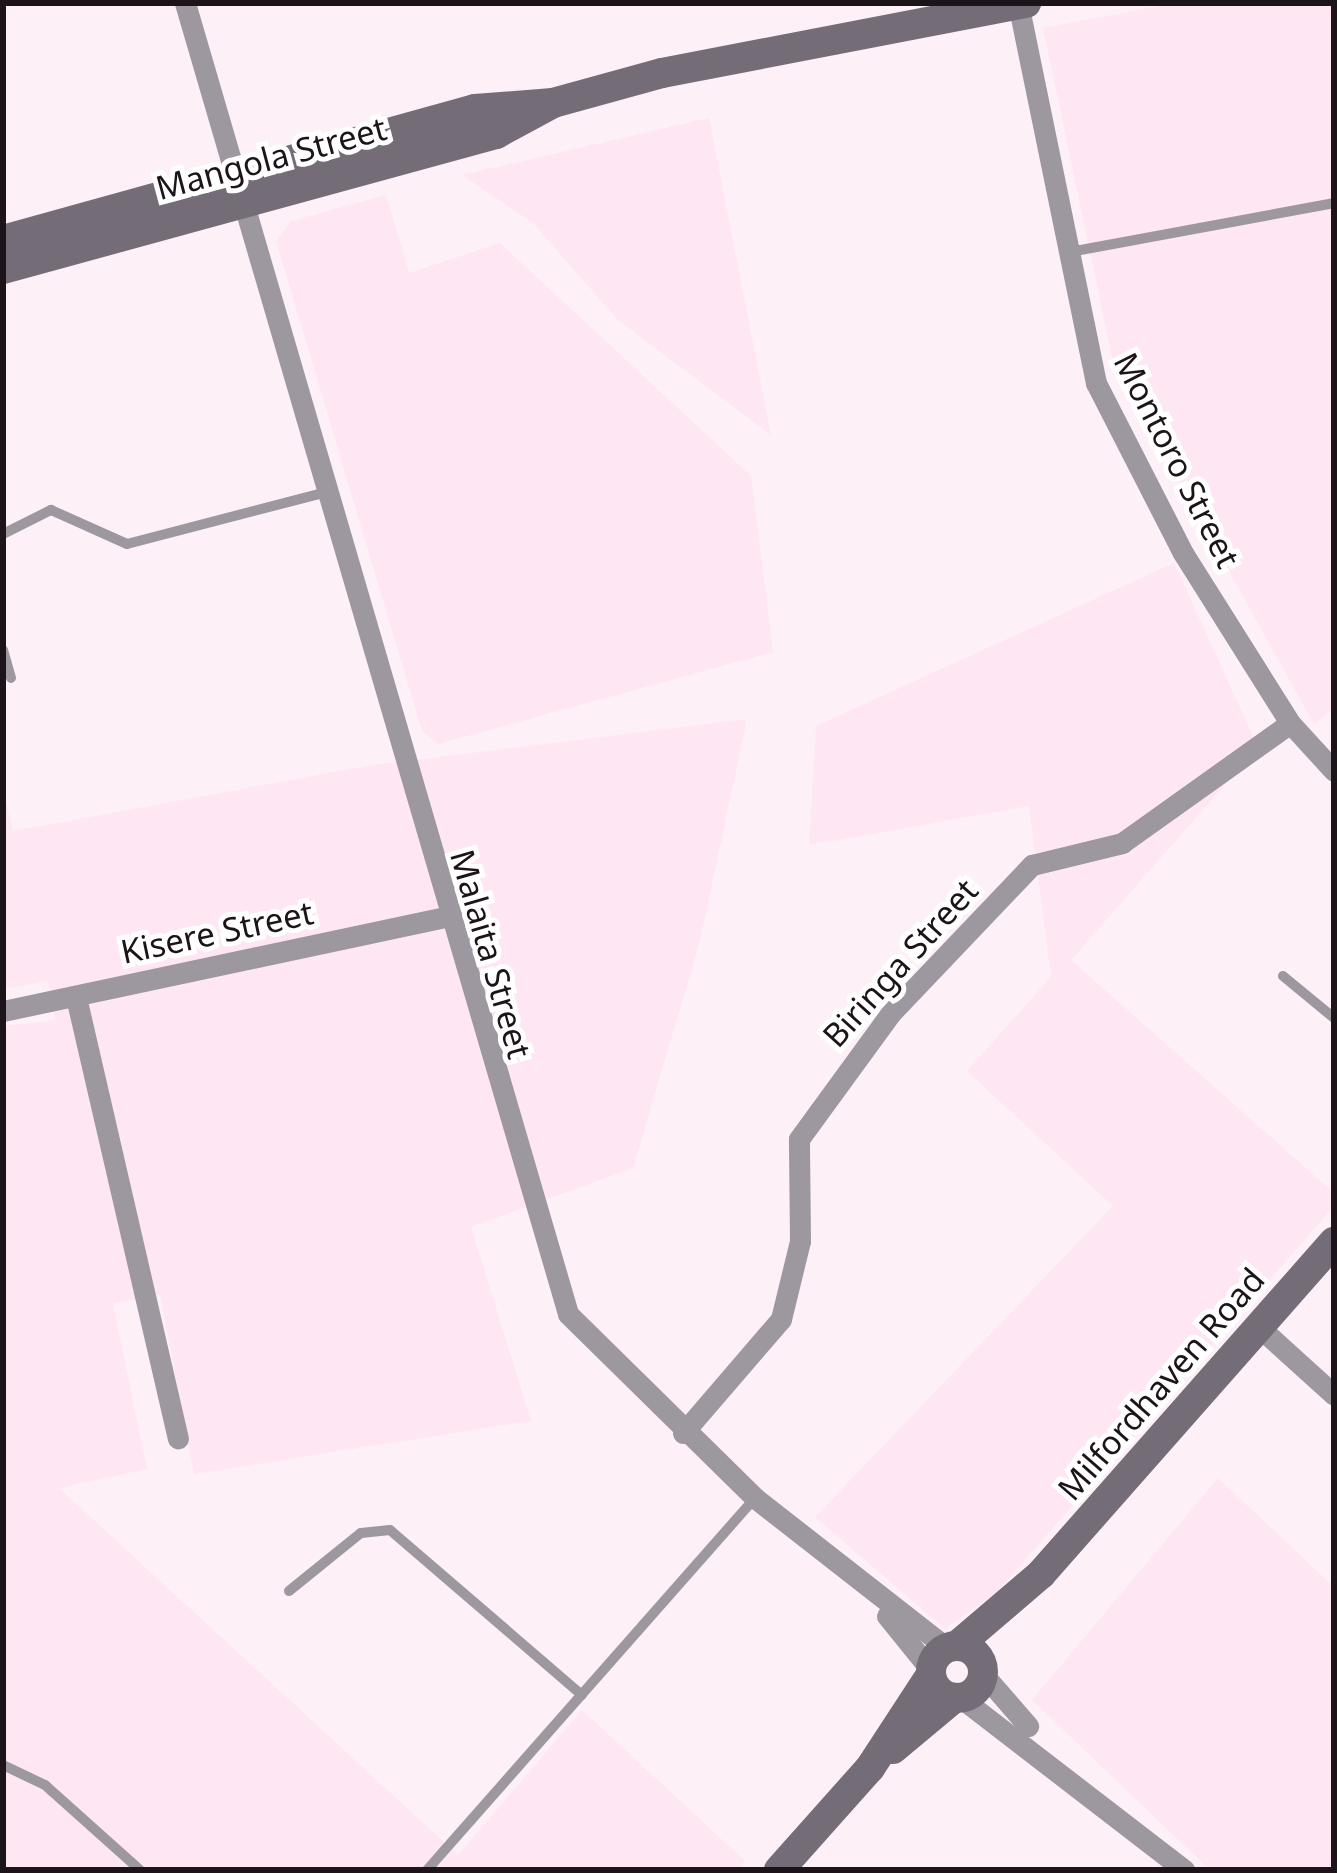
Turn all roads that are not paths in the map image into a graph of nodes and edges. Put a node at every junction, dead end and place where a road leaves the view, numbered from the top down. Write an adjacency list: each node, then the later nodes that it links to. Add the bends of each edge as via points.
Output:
1 (185, 3): 3 (street, Malaita Street)
2 (1020, 4): 3 (main road, Mangola Street, via 553,103 496,134); 6 (street, Montoro Street)
3 (236, 190): 5 (main road, Mangola Street); 7 (main road, Mangola Street); 8 (street, Malaita Street)
4 (1334, 203): 6 (lane)
5 (3, 239)
6 (1061, 253): 12 (street, Montoro Street, via 1096,383 1183,553)
7 (3, 268)
8 (323, 493): 9 (lane, via 127,544 51,510); 14 (street, Malaita Street)
9 (3, 534)
10 (3, 650): 11 (lane)
11 (11, 678)
12 (1290, 723): 13 (street, Montoro Street); 22 (street, Biringa Street, via 1122,843 1032,865 890,1014 799,1139 800,1241 781,1319)
13 (1334, 771)
14 (446, 916): 16 (street, Kisere Street); 22 (street, Malaita Street, via 568,1314)
15 (1283, 976): 18 (lane)
16 (76, 997): 17 (street, Kisere Street); 23 (street)
17 (3, 1011)
18 (1334, 1018)
19 (1334, 1241): 20 (main road, Milfordhaven Road)
20 (1259, 1327): 21 (street); 25 (main road, Milfordhaven Road)
21 (1334, 1395)
22 (683, 1433): 24 (street, Malaita Street)
23 (178, 1438)
24 (755, 1498): 27 (street, Malaita Street); 29 (lane)
25 (1041, 1574): 27 (main road, Milfordhaven Road); 28 (main road, Milfordhaven Road)
26 (289, 1591): 29 (lane, via 362,1533 390,1530)
27 (941, 1659): 28 (main road); 30 (main road); 32 (main road, Milfordhaven Road)
28 (983, 1671): 30 (main road, Milfordhaven Road); 33 (street)
29 (582, 1695): 35 (lane)
30 (957, 1698): 32 (main road, Milfordhaven Road); 33 (street)
31 (3, 1765): 34 (lane, via 45,1786)
32 (870, 1768): 36 (main road, Milfordhaven Road)
33 (1088, 1786): 37 (street)
34 (140, 1870)
35 (427, 1870)
36 (779, 1870)
37 (1184, 1870)

